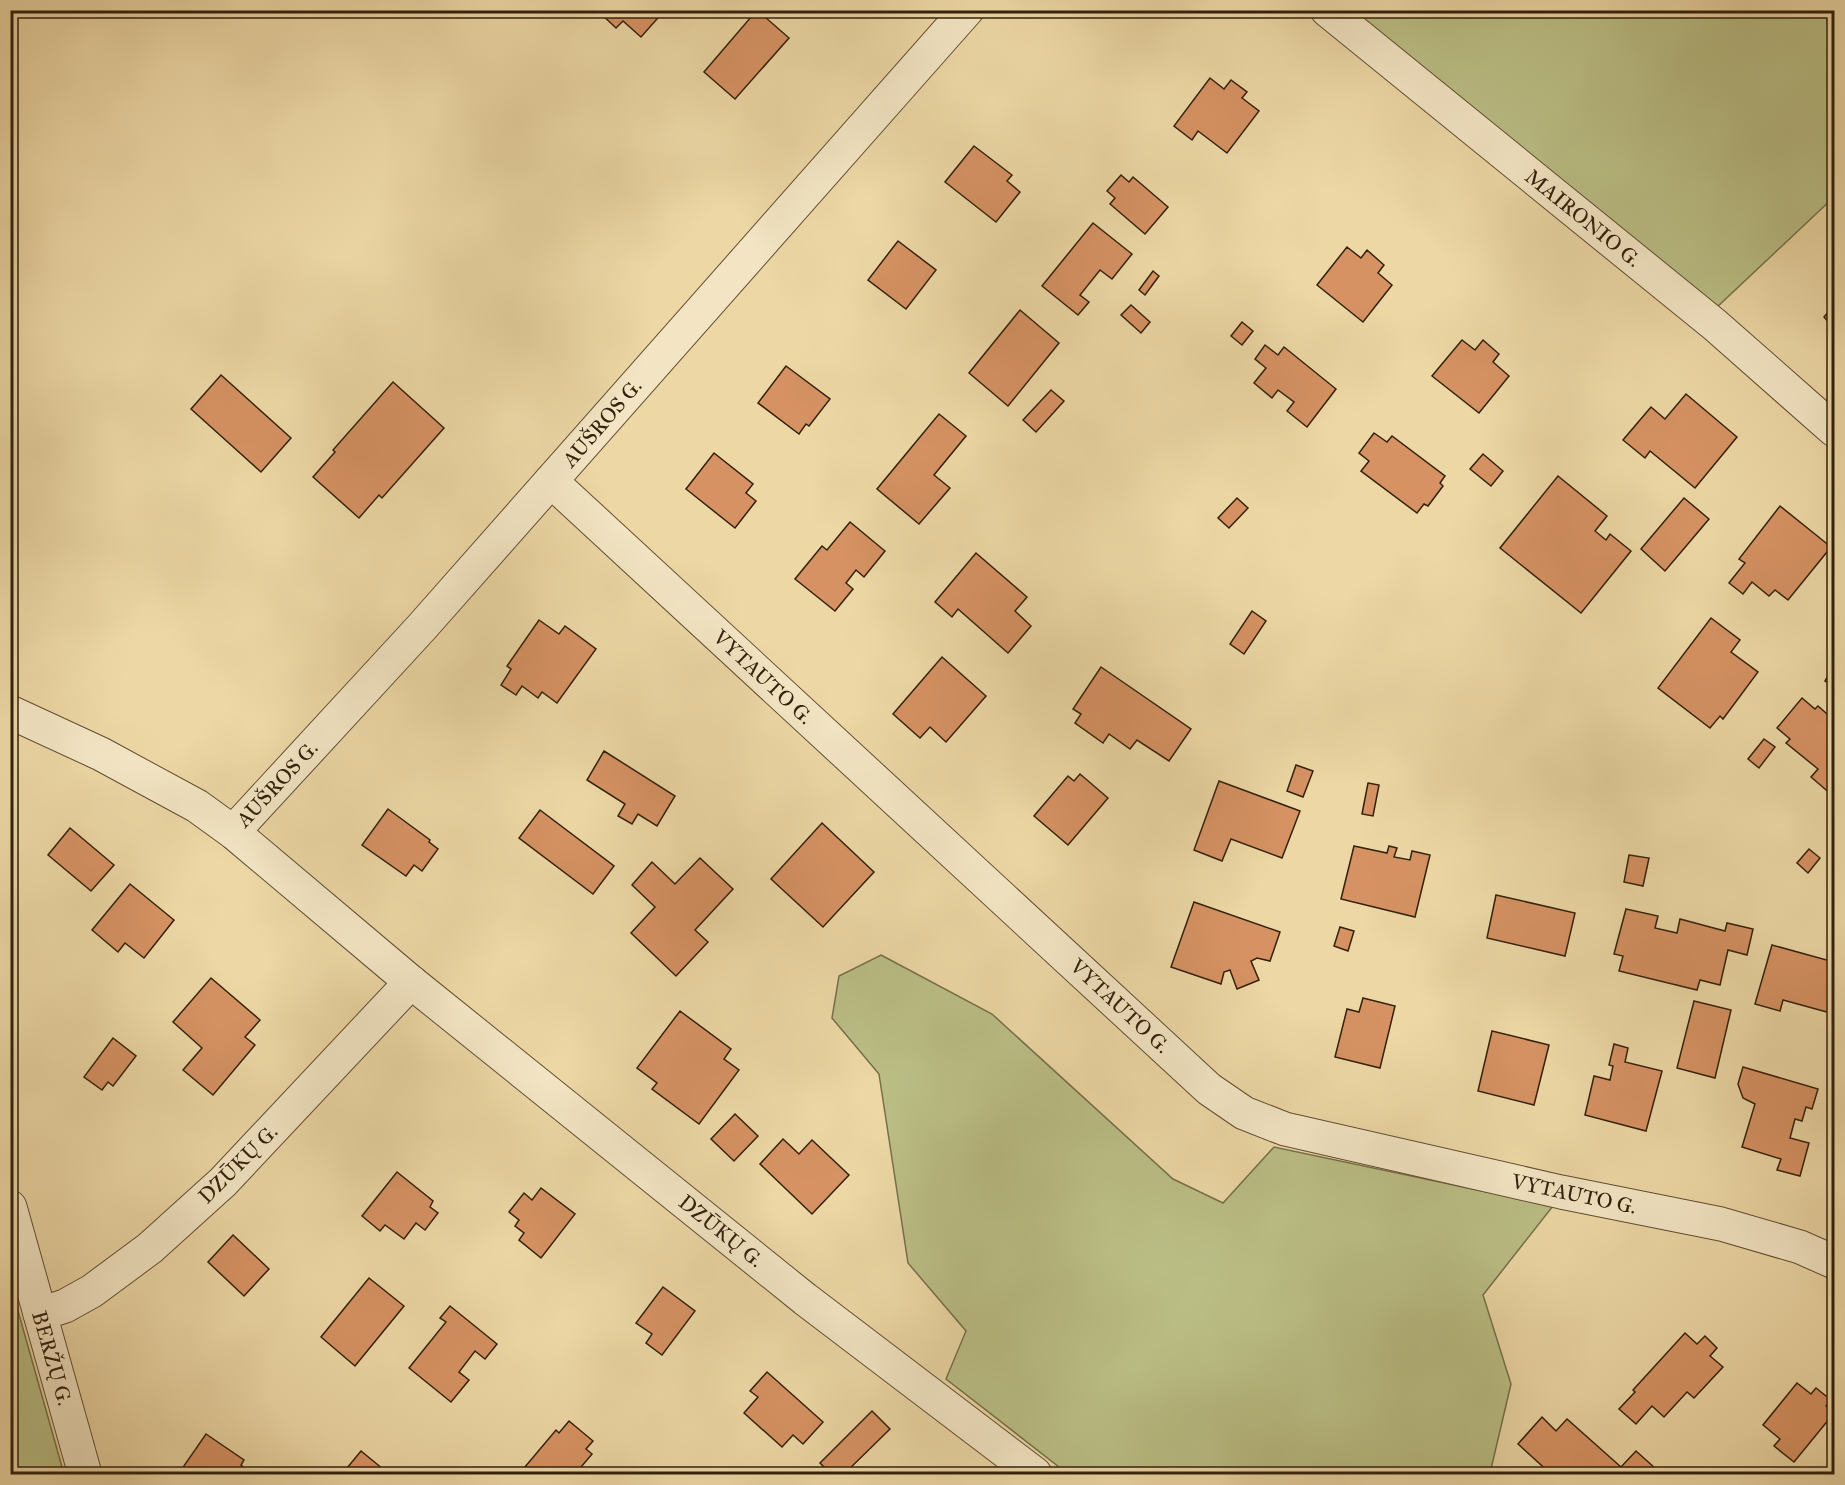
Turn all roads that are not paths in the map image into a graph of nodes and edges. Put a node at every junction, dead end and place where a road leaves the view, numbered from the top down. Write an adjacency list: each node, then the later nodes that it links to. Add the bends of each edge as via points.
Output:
1 (967, 10): 4 (street, AUŠROS G.)
2 (1327, 10): 3 (street, MAIRONIO G., via 1715,325)
3 (1834, 430)
4 (551, 481): 6 (street, AUŠROS G.); 9 (street, VYTAUTO G., via 1209,1089 1244,1113 1296,1131 1560,1192 1721,1224 1800,1247)
5 (10, 712): 6 (street, DZŪKŲ G., via 101,754 197,806)
6 (233, 832): 7 (street, DZŪKŲ G.)
7 (411, 982): 10 (street, DZŪKŲ G., via 224,1182 150,1248 92,1291); 12 (street, DZŪKŲ G., via 805,1299)
8 (10, 1207): 10 (street, BERŽŲ G.)
9 (1834, 1262)
10 (40, 1314): 11 (street, BERŽŲ G.)
11 (85, 1474)
12 (1035, 1474)

